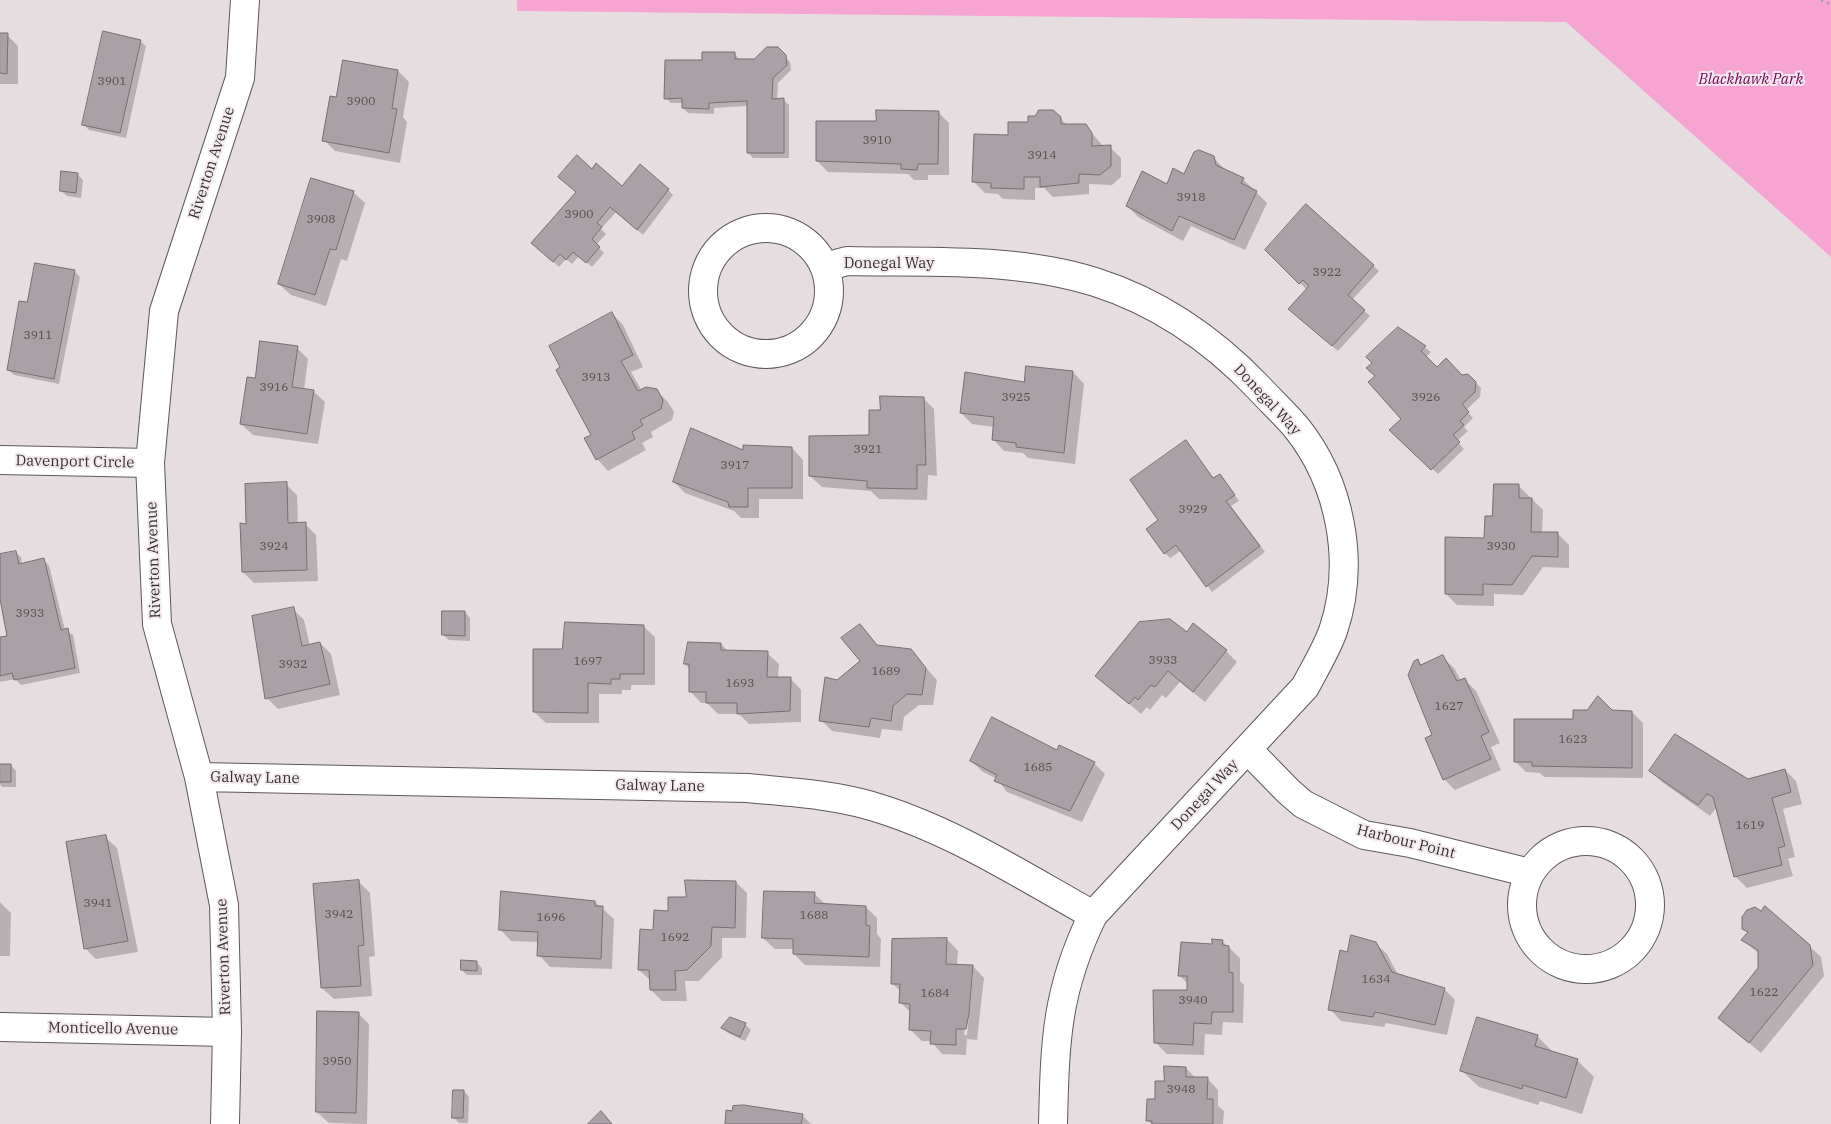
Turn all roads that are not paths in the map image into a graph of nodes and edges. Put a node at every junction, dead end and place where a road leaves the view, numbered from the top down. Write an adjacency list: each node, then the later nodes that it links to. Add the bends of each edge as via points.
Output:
1 (245, 0): 4 (street, Riverton Avenue, via 240,78 164,311)
2 (825, 267): 2 (street, Donegal Way, via 803,239 787,231 770,228 735,236 710,261 702,295 706,312 727,342 744,351 780,354 812,336 823,321 829,303); 5 (street, Donegal Way, via 847,261 1023,265 1094,282 1162,311 1222,352 1296,427 1319,463 1335,502 1342,545 1341,593 1328,642 1305,687)
3 (0, 460): 4 (street, Davenport Circle)
4 (150, 463): 6 (street, Riverton Avenue, via 156,624)
5 (1248, 750): 7 (street, Harbour Point, via 1303,804 1364,835); 8 (street, Donegal Way)
6 (198, 777): 8 (street, Galway Lane, via 748,788 809,794 868,805 952,836); 10 (street, Riverton Avenue, via 224,905)
7 (1530, 873): 7 (street, via 1543,857 1560,846 1580,841 1600,842 1619,850 1635,863 1646,881 1649,914 1640,940 1610,964 1590,969 1552,960 1537,947 1522,912 1523,892)
8 (1094, 915): 12 (street, Donegal Way, via 1077,948 1057,1022)
9 (0, 1027): 10 (street, Monticello Avenue)
10 (227, 1032): 11 (street, Riverton Avenue)
11 (225, 1124)
12 (1053, 1124)

